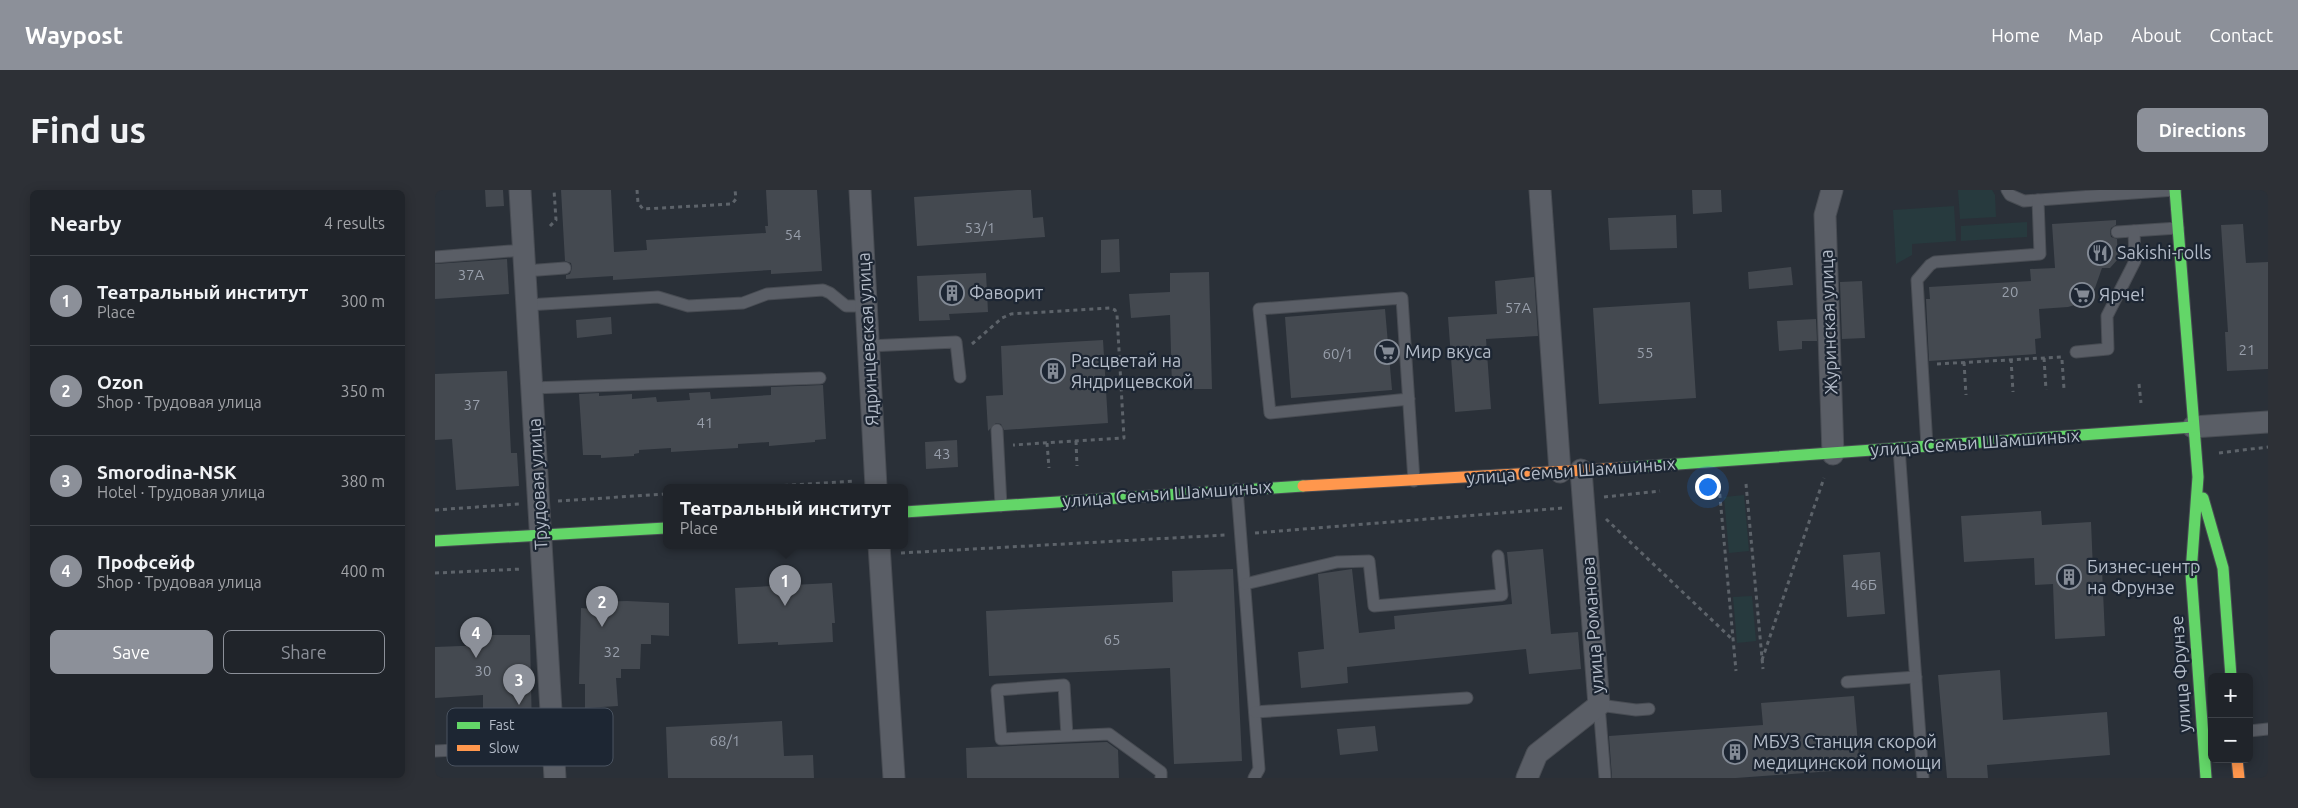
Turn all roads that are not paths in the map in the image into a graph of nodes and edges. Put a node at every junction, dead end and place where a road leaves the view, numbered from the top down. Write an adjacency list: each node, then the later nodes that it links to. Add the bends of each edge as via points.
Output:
1 (520, 190): 13 (street, Трудовая улица)
2 (859, 190): 16 (street, Ядринцевская улица)
3 (1540, 190): 29 (street, улица Романова)
4 (1831, 190): 28 (street, Журинская улица, via 1825,215)
5 (2007, 190): 8 (lane, via 2010,195 2024,201)
6 (2175, 190): 7 (lane); 9 (street, улица Фрунзе)
7 (2121, 192): 8 (lane)
8 (2038, 200): 26 (lane, via 2040,254 1935,262 1917,280)
9 (2178, 228): 10 (lane); 24 (street, улица Фрунзе)
10 (2134, 231): 11 (lane); 18 (lane, via 2135,261 2107,316 2108,349)
11 (2117, 232)
12 (435, 257): 13 (lane)
13 (525, 261): 14 (lane); 15 (street, Трудовая улица)
14 (565, 268)
15 (527, 305): 16 (lane, via 658,297 688,306 743,303 767,294 823,290 846,306); 21 (street, Трудовая улица)
16 (866, 306): 17 (street, Ядринцевская улица)
17 (868, 346): 19 (lane, via 956,342); 32 (street, Ядринцевская улица)
18 (2076, 352)
19 (960, 377)
20 (820, 378): 21 (lane)
21 (532, 388): 37 (street, Трудовая улица)
22 (1409, 399): 22 (lane, via 1402,298 1259,309 1270,413); 31 (lane)
23 (2268, 422): 24 (street, улица Семьи Шамшиных)
24 (2193, 427): 26 (street, улица Семьи Шамшиных); 30 (street, улица Фрунзе)
25 (997, 430): 34 (lane)
26 (1927, 446): 27 (street, улица Семьи Шамшиных)
27 (1899, 448): 28 (street, улица Семьи Шамшиных); 43 (lane)
28 (1833, 454): 29 (street, улица Семьи Шамшиных)
29 (1571, 471): 31 (street, улица Семьи Шамшиных); 46 (street, улица Романова, via 1583,498)
30 (2198, 477): 42 (street, улица Фрунзе, via 2223,568); 60 (street, улица Фрунзе, via 2191,573)
31 (1414, 481): 33 (street, улица Семьи Шамшиных)
32 (868, 484)
33 (1237, 489): 34 (street, улица Семьи Шамшиных); 41 (lane)
34 (1001, 506): 35 (street, улица Семьи Шамшиных)
35 (908, 512)
36 (663, 528): 37 (street)
37 (541, 535): 38 (street); 47 (street, Трудовая улица)
38 (435, 541)
39 (880, 550): 54 (street)
40 (1498, 556): 41 (lane, via 1502,594 1473,598 1374,606 1369,561 1337,562)
41 (1245, 584): 49 (lane)
42 (2231, 673)
43 (1916, 677): 44 (lane); 59 (lane)
44 (1847, 682)
45 (1467, 698): 49 (lane)
46 (1599, 705): 48 (lane); 57 (street, улица Романова, via 1537,754); 58 (lane)
47 (550, 708)
48 (1649, 709)
49 (1255, 712): 56 (lane, via 1259,769)
50 (2268, 729): 51 (lane)
51 (2253, 731)
52 (1067, 736): 52 (lane, via 1001,739 997,690 1064,685); 55 (lane, via 1109,734 1161,772)
53 (2237, 763): 61 (street)
54 (894, 778)
55 (1161, 778)
56 (1255, 778)
57 (1527, 778)
58 (1605, 778)
59 (1923, 778)
60 (2206, 778)
61 (2239, 778)

